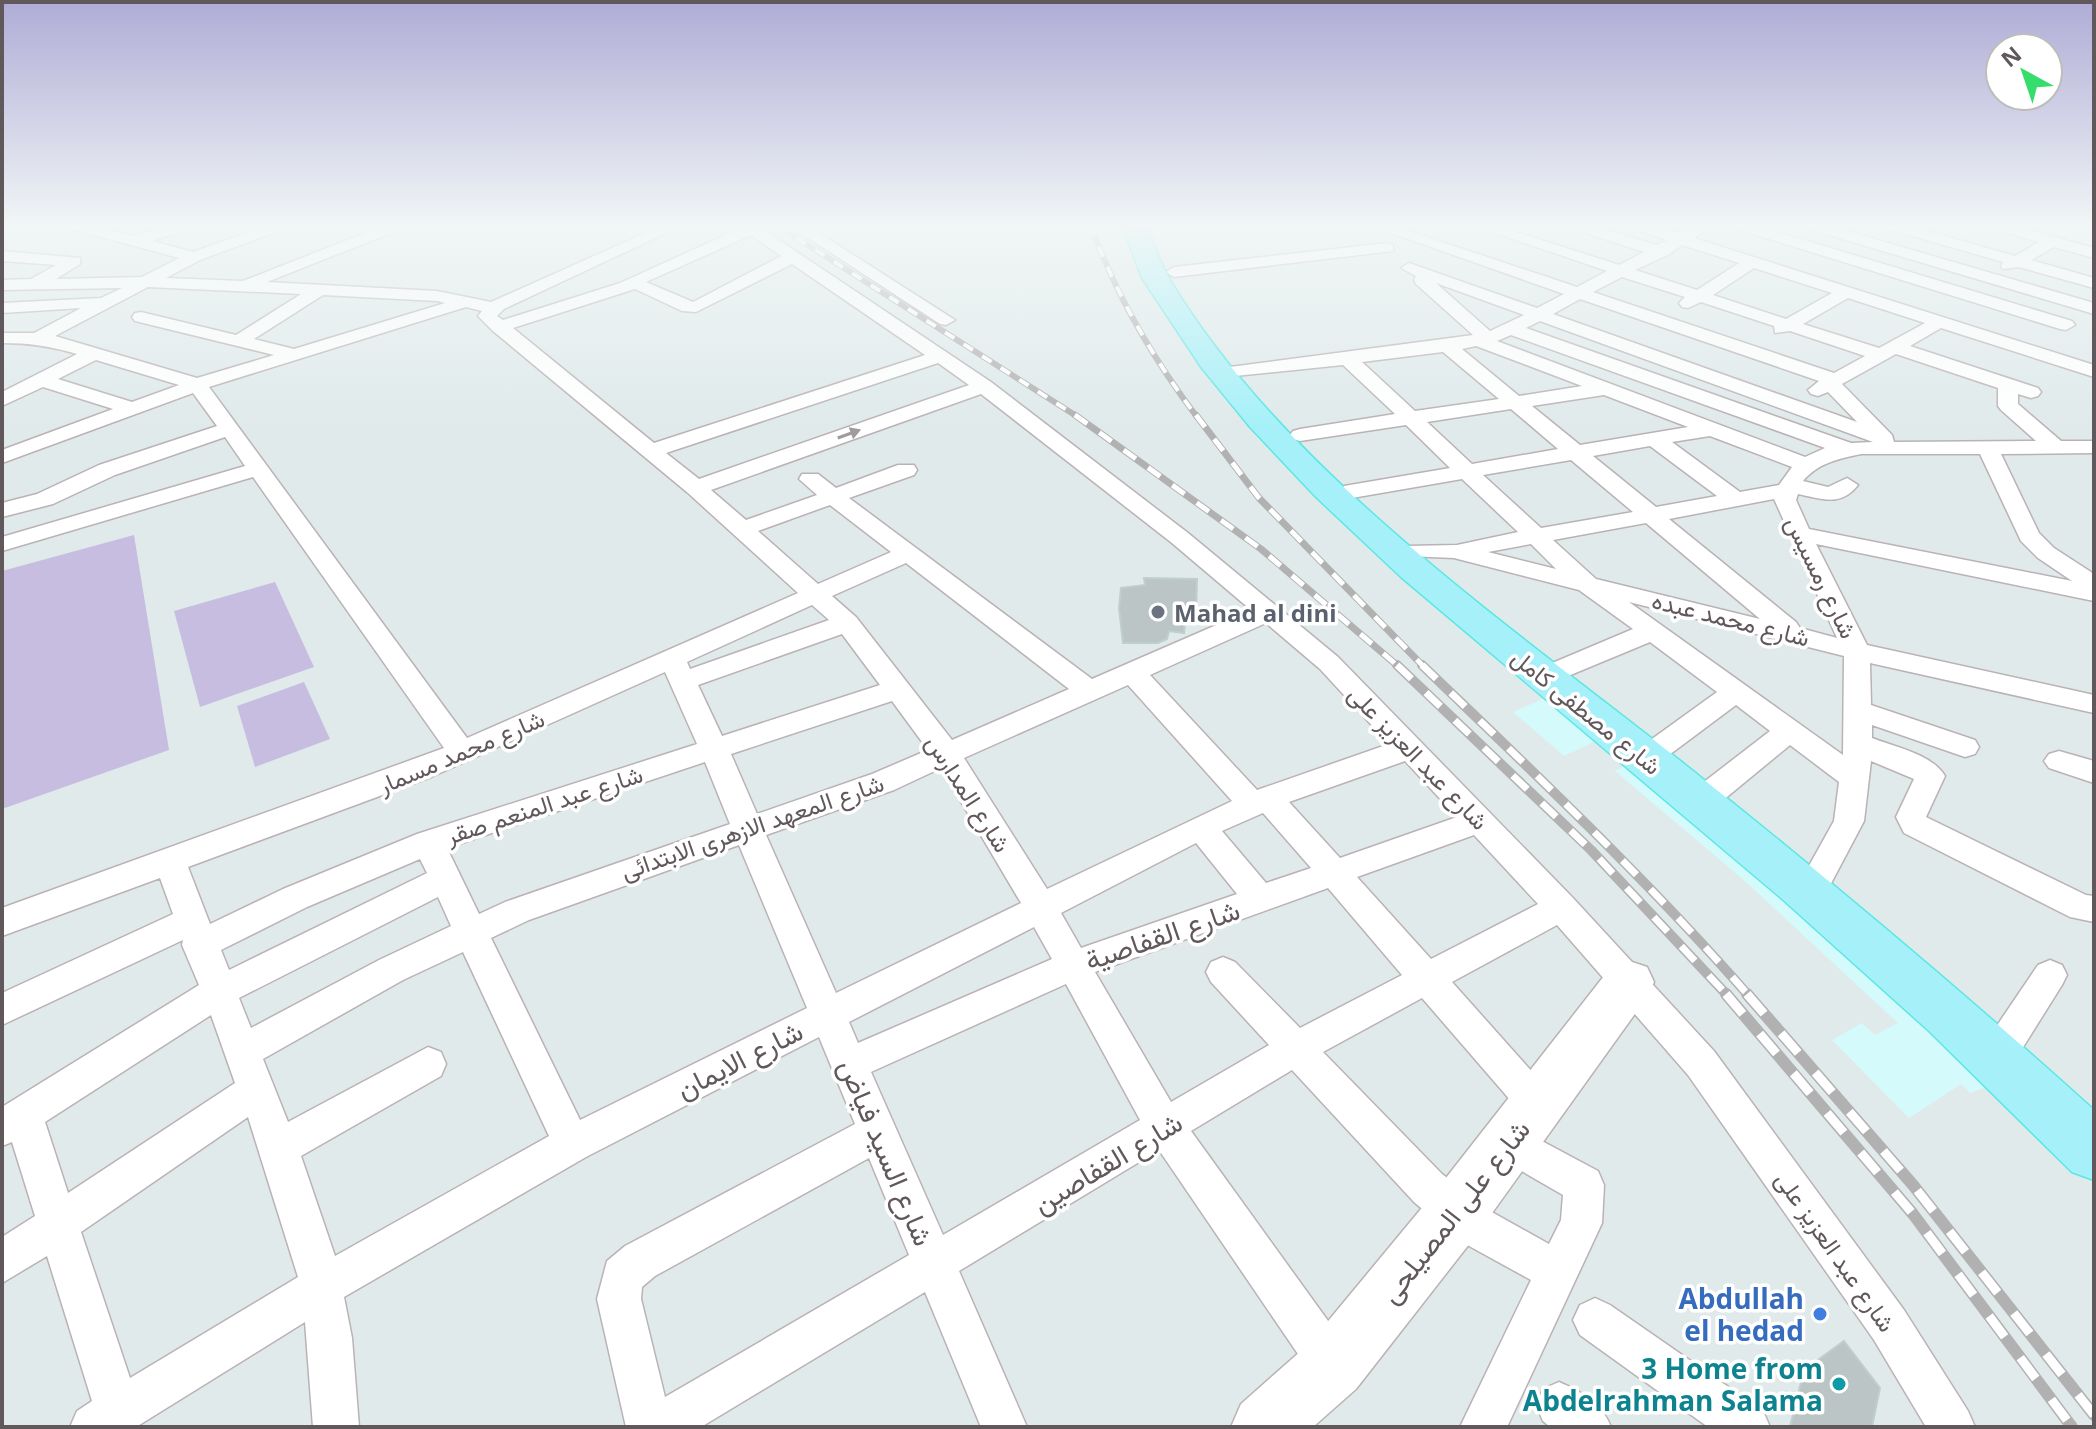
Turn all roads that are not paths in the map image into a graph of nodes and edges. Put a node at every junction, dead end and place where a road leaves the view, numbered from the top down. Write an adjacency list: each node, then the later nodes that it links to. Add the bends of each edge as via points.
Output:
1 (125, 293): 26 (street)
2 (205, 293): 42 (street, via 148,319)
3 (316, 293): 42 (street)
4 (378, 293): 30 (street, via 428,295)
5 (533, 293): 30 (street)
6 (589, 293): 30 (street)
7 (656, 293): 8 (street, via 688,307)
8 (724, 293)
9 (848, 293): 51 (street, شارع عبد العزيز على)
10 (903, 293): 32 (street)
11 (1167, 293): 55 (main road, شارع مصطفى كامل)
12 (1186, 293): 55 (main road, شارع مصطفى كامل)
13 (1436, 293): 41 (street)
14 (1477, 293): 22 (street)
15 (1575, 293): 31 (street)
16 (1583, 293): 33 (street)
17 (1690, 293): 24 (street)
18 (1705, 293): 24 (street)
19 (1832, 293): 23 (street)
20 (1961, 293): 35 (street); 36 (street)
21 (2039, 293): 28 (street)
22 (1481, 294): 31 (street)
23 (1835, 294): 25 (street); 29 (street); 34 (street); 35 (street)
24 (1700, 296): 33 (street); 34 (street)
25 (1798, 296)
26 (107, 302): 27 (street); 39 (street)
27 (2, 308)
28 (2093, 308): 36 (street)
29 (1851, 313)
30 (488, 314): 49 (street); 85 (street, شارع المدارس)
31 (1536, 314): 38 (street); 44 (street)
32 (946, 320)
33 (1662, 320): 44 (street); 45 (street)
34 (1789, 325): 45 (street); 47 (street)
35 (1919, 325): 37 (street); 46 (street, via 1941,321); 47 (street)
36 (2066, 325): 46 (street)
37 (1891, 326)
38 (1511, 329): 41 (street); 53 (street)
39 (37, 337): 40 (street); 48 (street); 50 (street)
40 (2, 338)
41 (1482, 339): 43 (street); 57 (street)
42 (239, 341): 49 (street)
43 (1447, 346): 52 (street); 68 (street)
44 (1621, 346): 53 (street); 56 (street)
45 (1746, 349): 56 (street); 60 (street)
46 (2029, 350): 54 (street)
47 (1888, 351): 60 (street); 62 (street)
48 (94, 353): 58 (street); 61 (street)
49 (297, 355): 61 (street)
50 (2, 356)
51 (941, 356): 59 (street); 63 (street, شارع عبد العزيز على)
52 (1348, 359): 55 (street); 74 (street)
53 (1598, 360): 57 (street); 64 (street)
54 (2094, 371)
55 (1233, 373): 78 (main road, شارع مصطفى كامل); 174 (main road, شارع مصطفى كامل, via 1327,489 1414,569 1868,944)
56 (1701, 375): 64 (street); 70 (street)
57 (1573, 376): 65 (street)
58 (41, 380): 67 (street); 71 (street)
59 (863, 382): 72 (street); 73 (street)
60 (1832, 382): 70 (street); 80 (street)
61 (196, 385): 71 (street); 76 (street)
62 (2008, 385): 66 (street); 82 (street, via 2008,406)
63 (984, 386): 72 (street); 112 (street, شارع عبد العزيز على)
64 (1677, 388): 69 (street); 75 (street)
65 (1606, 389): 68 (street); 69 (street)
66 (2031, 392)
67 (3, 399)
68 (1515, 402): 74 (street); 86 (street)
69 (1648, 405): 77 (street)
70 (1789, 406): 75 (street); 80 (street)
71 (131, 408): 88 (street)
72 (906, 414): 87 (street, one-way to 72)
73 (755, 417): 85 (street); 87 (street)
74 (1411, 418): 78 (street); 92 (street)
75 (1764, 419): 77 (street); 84 (street)
76 (229, 429): 90 (street); 100 (street, via 107,470 45,499)
77 (1723, 433): 79 (street); 89 (street)
78 (1300, 435): 97 (main road, شارع مصطفى كامل)
79 (1654, 439): 86 (street); 99 (street)
80 (1889, 443): 81 (street); 84 (street)
81 (1987, 446): 82 (street); 109 (street, via 2029,536)
82 (2054, 446): 83 (street)
83 (2094, 447)
84 (1850, 450): 89 (street)
85 (651, 451): 95 (street, شارع المدارس)
86 (1576, 452): 92 (street); 101 (street)
87 (796, 453): 95 (street)
88 (2, 457)
89 (1806, 465): 96 (street, شارع رمسيس)
90 (257, 469): 105 (street); 131 (street)
91 (906, 470): 98 (street)
92 (1467, 471): 97 (street); 104 (street)
93 (810, 479): 98 (street)
94 (1847, 485): 96 (street, via 1832,495)
95 (696, 488): 102 (street, شارع المدارس)
96 (1789, 488): 99 (street); 103 (street, شارع رمسيس, via 1785,500)
97 (1352, 491): 106 (main road, شارع مصطفى كامل)
98 (832, 497): 102 (street); 107 (street)
99 (1735, 499): 101 (street)
100 (2, 510)
101 (1651, 515): 104 (street); 115 (street)
102 (743, 529): 110 (street, شارع المدارس)
103 (1799, 534): 111 (street); 116 (street, شارع رمسيس)
104 (1536, 536): 106 (street); 108 (street)
105 (2, 544)
106 (1434, 551): 108 (street, شارع محمد عبده); 118 (main road, شارع مصطفى كامل)
107 (909, 553): 110 (street, شارع محمد مسمار); 121 (street)
108 (1583, 581): 114 (street); 115 (street, شارع محمد عبده)
109 (2094, 585)
110 (817, 593): 113 (street, شارع المدارس); 117 (street, شارع محمد مسمار)
111 (2094, 593)
112 (1269, 612): 119 (street, شارع المعهد الازهرى الابتدائى); 127 (street, شارع عبد العزيز على, via 1329,663)
113 (847, 623): 117 (street); 120 (street, شارع المدارس)
114 (1650, 632): 118 (street); 122 (street)
115 (1794, 633): 116 (street, شارع محمد عبده)
116 (1857, 651): 123 (street, شارع محمد عبده); 124 (street, شارع رمسيس)
117 (677, 670): 129 (street, شارع السيد فياض); 131 (street, شارع محمد مسمار)
118 (1559, 670): 130 (main road, شارع مصطفى كامل)
119 (1133, 673): 121 (street, شارع المعهد الازهرى الابتدائى); 137 (street)
120 (898, 689): 129 (street, شارع عبد المنعم صقر); 132 (street, شارع المدارس)
121 (1091, 692): 132 (street, شارع المعهد الازهرى الابتدائى)
122 (1735, 692): 125 (street); 130 (street)
123 (2094, 704)
124 (1858, 710): 126 (street, شارع رمسيس); 128 (street)
125 (1789, 731): 135 (street); 136 (street)
126 (1858, 744): 135 (street, شارع رمسيس); 149 (street, via 1930,776 1911,817 1915,825 2082,908)
127 (1412, 747): 137 (street, شارع الايمان); 138 (street, شارع عبد العزيز على)
128 (1965, 747)
129 (714, 749): 140 (street, شارع السيد فياض); 141 (street, شارع عبد المنعم صقر)
130 (1655, 751): 136 (main road, شارع مصطفى كامل)
131 (462, 752): 142 (street, شارع محمد مسمار)
132 (947, 754): 140 (street, شارع المعهد الازهرى الابتدائى); 148 (street, شارع المدارس)
133 (2059, 761): 134 (street)
134 (2094, 772)
135 (1856, 779): 145 (street, شارع رمسيس, via 1849,821)
136 (1711, 793): 145 (main road, شارع مصطفى كامل)
137 (1260, 801): 139 (street, شارع الايمان); 143 (street)
138 (1481, 821): 143 (street, شارع القفاصية); 147 (street, شارع عبد العزيز على)
139 (1201, 827): 146 (street); 148 (street, شارع الايمان)
140 (748, 828): 151 (street, شارع المعهد الازهرى الابتدائى); 160 (street, شارع السيد فياض)
141 (428, 842): 144 (street); 152 (street, شارع عبد المنعم صقر)
142 (170, 862): 150 (street, شارع محمد مسمار); 152 (street)
143 (1335, 873): 146 (street, شارع القفاصية); 156 (street)
144 (445, 879): 151 (street); 158 (street)
145 (1816, 882): 161 (main road, شارع مصطفى كامل)
146 (1261, 900): 153 (street, شارع القفاصية)
147 (1561, 907): 156 (street, شارع القفاصين); 157 (street, شارع عبد العزيز على)
148 (1041, 908): 153 (street, شارع المدارس); 160 (street, شارع الايمان)
149 (2094, 909)
150 (2, 922)
151 (470, 931): 163 (street, شارع المعهد الازهرى الابتدائى); 172 (street)
152 (195, 933): 158 (street); 159 (street, شارع عبد المنعم صقر)
153 (1073, 965): 165 (street, شارع القفاصية); 170 (street, شارع المدارس)
154 (1223, 972): 162 (street)
155 (2050, 975): 161 (street)
156 (1427, 978): 162 (street, شارع القفاصين); 168 (street)
157 (1629, 982): 168 (street, شارع على المصيلحى); 191 (street, شارع عبد العزيز على, via 1701,1063 1805,1205)
158 (218, 992): 163 (street); 167 (street)
159 (2, 1010)
160 (828, 1014): 165 (street, شارع السيد فياض); 172 (street, شارع الايمان)
161 (2007, 1041): 169 (main road, شارع مصطفى كامل)
162 (1296, 1048): 170 (street, شارع القفاصين); 175 (street)
163 (242, 1052): 166 (street)
164 (428, 1064): 173 (street)
165 (849, 1064): 171 (street, شارع السيد فياض)
166 (256, 1090): 173 (street); 176 (street)
167 (12, 1121): 176 (street)
168 (1523, 1123): 175 (street, شارع على المصيلحى); 179 (street, via 1584,1185 1581,1223)
169 (2094, 1124)
170 (1165, 1127): 178 (street, شارع القفاصين); 182 (street, شارع المدارس)
171 (877, 1133): 178 (street, شارع السيد فياض); 187 (street, via 640,1261 622,1276 619,1299)
172 (572, 1144): 180 (street, شارع الايمان)
173 (279, 1148): 180 (street)
174 (2094, 1151)
175 (1456, 1213): 179 (street); 182 (street, شارع على المصيلحى)
176 (58, 1224): 177 (street); 183 (street)
177 (2, 1262)
178 (934, 1264): 188 (street, شارع القفاصين); 189 (street, شارع السيد فياض)
179 (1559, 1272): 190 (street)
180 (323, 1286): 183 (street, شارع الايمان); 186 (street)
181 (1595, 1320): 184 (street)
182 (1333, 1366): 185 (street, شارع على المصيلحى)
183 (106, 1419)
184 (1741, 1425)
185 (1267, 1426)
186 (336, 1427)
187 (649, 1427)
188 (658, 1427)
189 (1004, 1427)
190 (1483, 1427)
191 (1952, 1427)

